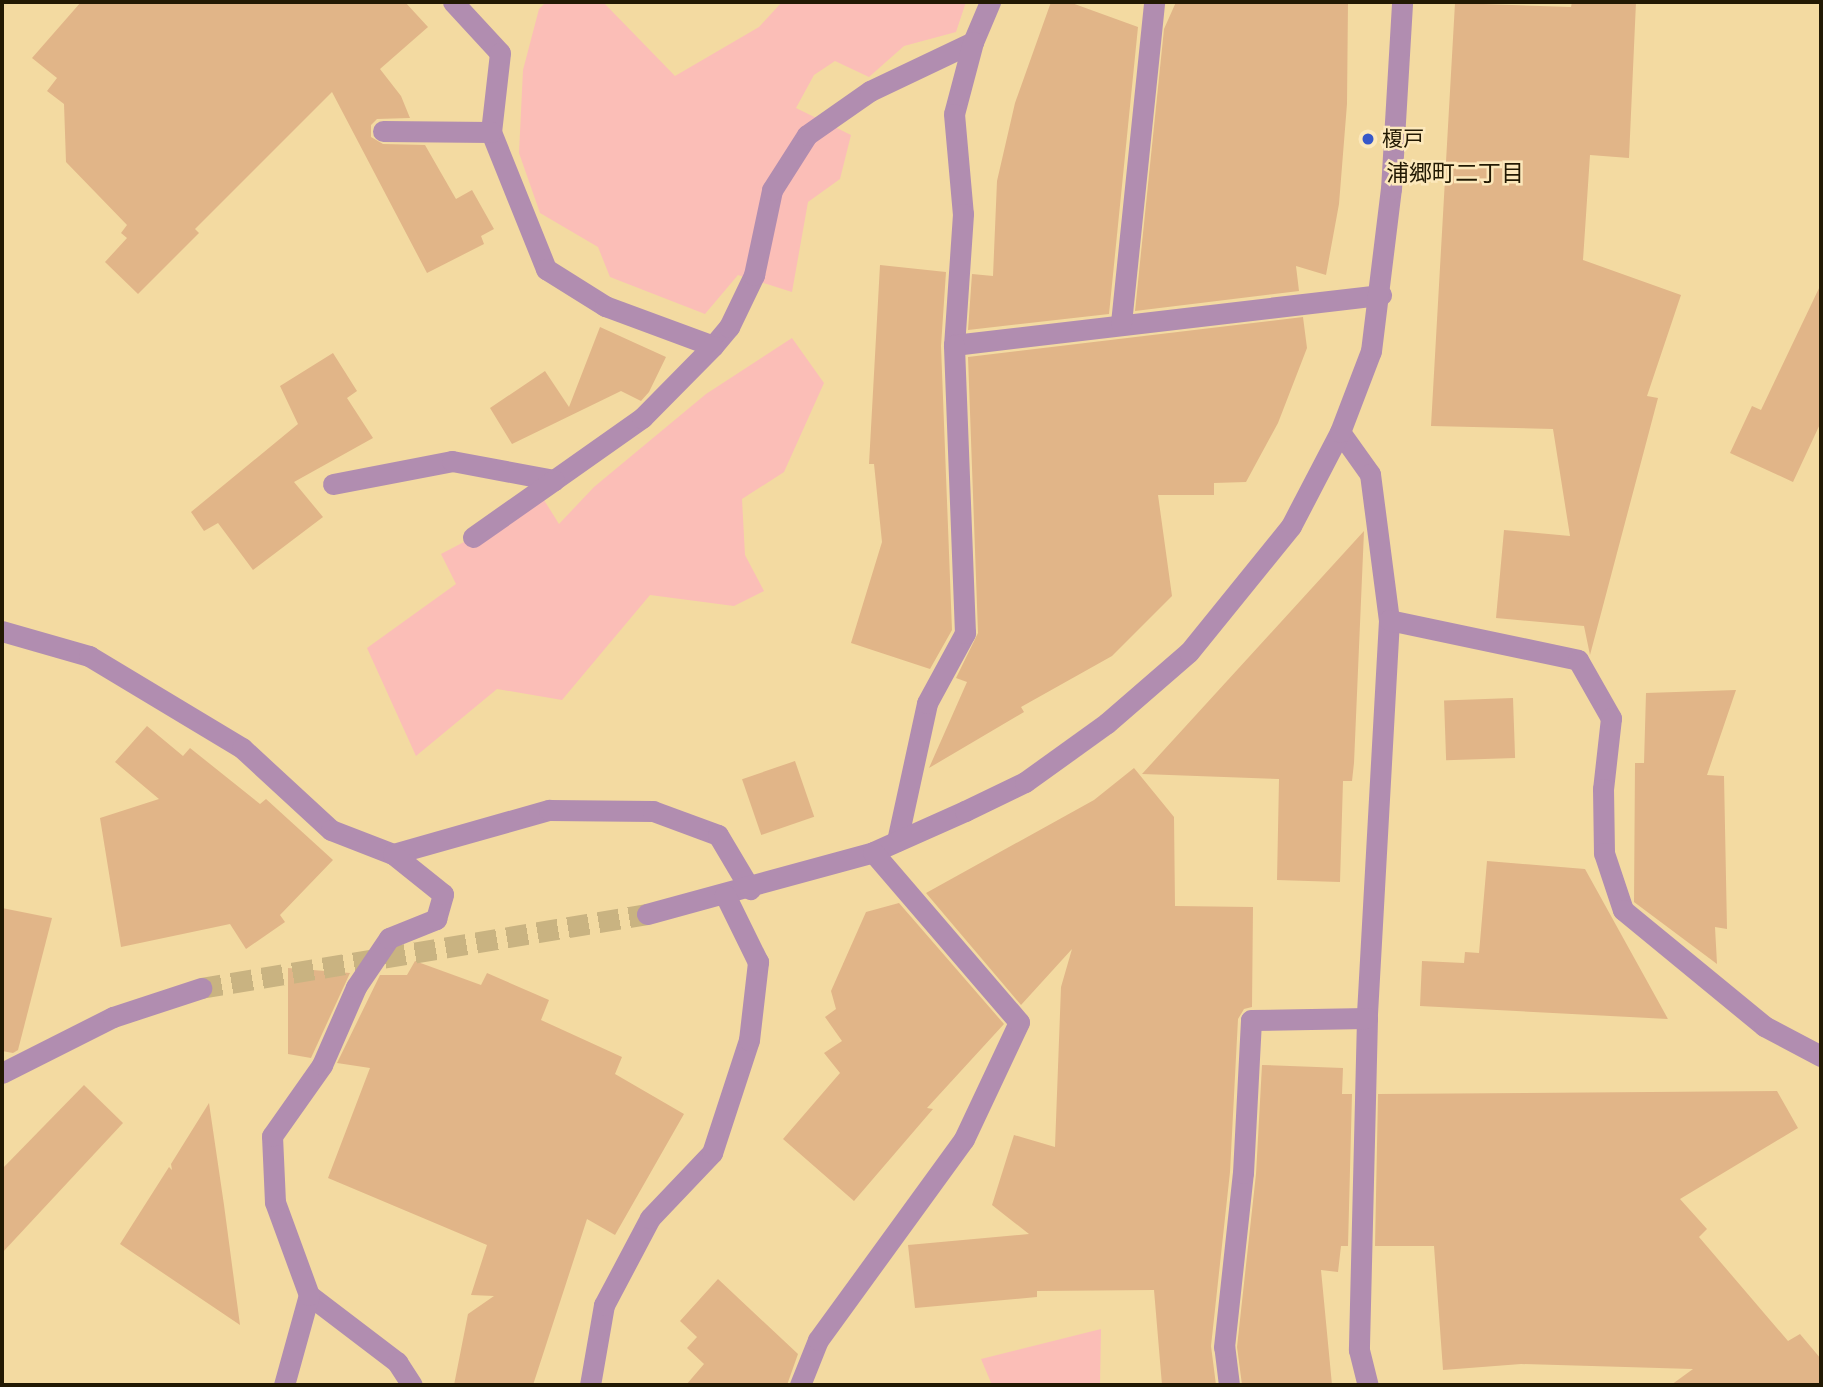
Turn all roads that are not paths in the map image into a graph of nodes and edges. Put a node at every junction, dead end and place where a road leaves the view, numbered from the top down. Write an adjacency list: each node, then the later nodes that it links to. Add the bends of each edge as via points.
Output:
1 (453, 2): 7 (street, via 500,53)
2 (990, 2): 5 (street)
3 (1154, 2): 9 (street)
4 (1402, 2): 8 (street)
5 (973, 42): 10 (street, via 870,91 807,135 772,190 754,275 729,327); 11 (street, via 954,114 962,214)
6 (383, 131): 7 (street)
7 (491, 132): 10 (street, via 546,269 605,306)
8 (1381, 295): 9 (street); 12 (street, via 1371,351)
9 (1121, 323): 11 (street)
10 (713, 345): 13 (street, via 642,418)
11 (954, 345): 18 (street, via 965,634 927,703)
12 (1340, 432): 16 (street, via 1370,474); 18 (street, via 1292,526 1189,652 1107,723 1025,782)
13 (554, 480): 14 (street, via 452,461); 15 (street)
14 (333, 484)
15 (473, 537)
16 (1390, 620): 25 (street); 26 (street, via 1578,660 1611,718 1603,789 1604,853 1623,910 1764,1026)
17 (2, 631): 20 (street, via 89,656 242,748 331,830)
18 (897, 841): 19 (street)
19 (873, 852): 21 (street); 32 (street, via 1019,1022 964,1139 818,1340)
20 (393, 855): 21 (street, via 550,810 653,811 718,835); 28 (street, via 443,894 436,919 389,938 356,987 322,1065 272,1136 275,1202)
21 (750, 889): 22 (street)
22 (725, 895): 23 (street); 31 (street, via 758,962 749,1040 712,1153 650,1218 604,1305)
23 (647, 914)
24 (201, 988): 27 (street, via 113,1017)
25 (1367, 1018): 33 (street, via 1251,1020 1242,1173 1224,1347); 34 (street, via 1359,1350)
26 (1821, 1056)
27 (2, 1073)
28 (309, 1295): 29 (street); 30 (street, via 397,1362)
29 (284, 1385)
30 (412, 1385)
31 (590, 1385)
32 (800, 1385)
33 (1229, 1385)
34 (1368, 1385)

